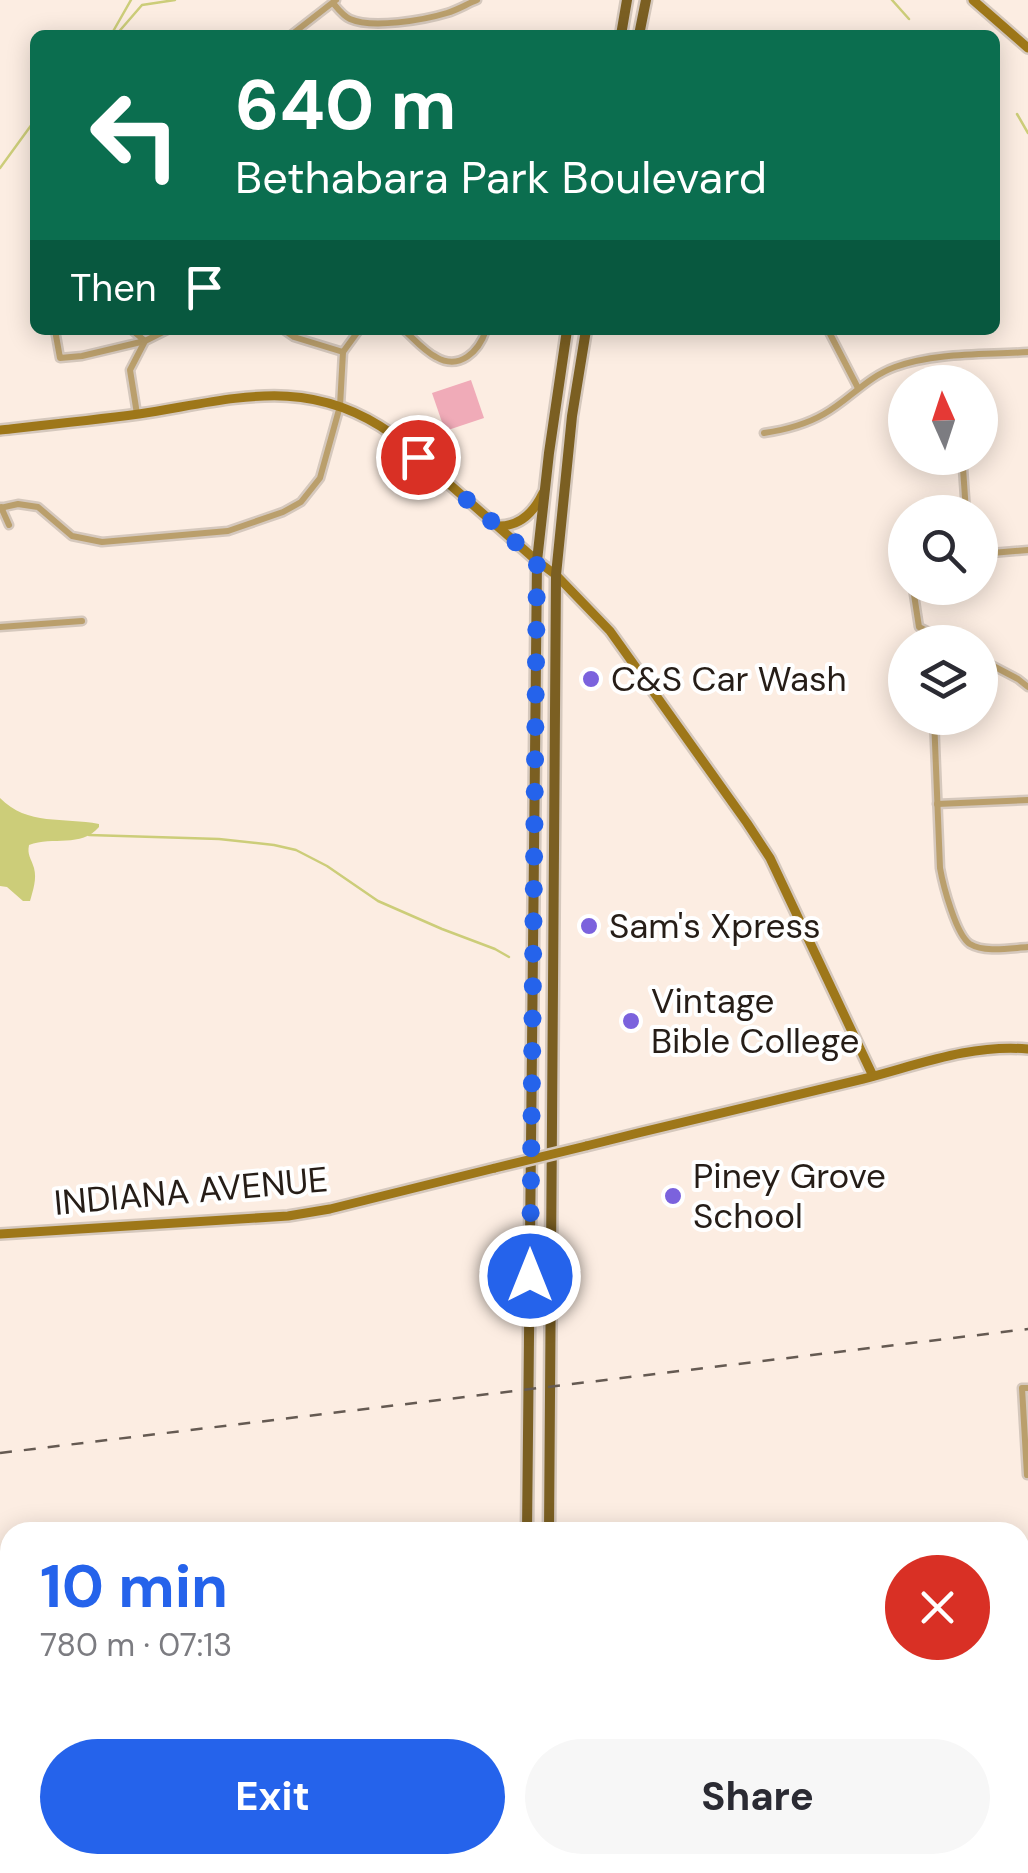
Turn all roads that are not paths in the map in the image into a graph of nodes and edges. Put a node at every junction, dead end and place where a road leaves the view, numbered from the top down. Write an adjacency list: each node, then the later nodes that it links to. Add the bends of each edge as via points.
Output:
1 (477, 0): 5 (street, via 420,20 361,23 345,17)
2 (627, 0): 7 (main road)
3 (646, 0): 8 (main road)
4 (972, 0): 9 (street)
5 (334, 1): 6 (street)
6 (297, 30)
7 (622, 30)
8 (640, 30)
9 (1026, 43)
10 (56, 335): 20 (street, via 60,358)
11 (137, 335): 20 (street)
12 (157, 335): 20 (street)
13 (292, 335): 21 (street)
14 (355, 335): 21 (street)
15 (410, 335): 16 (street, via 436,358 457,361 472,354)
16 (484, 335)
17 (566, 335): 28 (main road)
18 (585, 335): 35 (main road)
19 (831, 335): 23 (street)
20 (144, 341): 25 (street, via 130,370)
21 (343, 352): 24 (street)
22 (1028, 352): 23 (street, via 922,359)
23 (858, 388): 27 (street, via 824,414)
24 (340, 406): 25 (street, via 271,394); 29 (street, via 322,473 310,492 295,506 241,528 102,542 72,536 38,507); 31 (street, via 392,434)
25 (136, 414): 26 (street)
26 (0, 430)
27 (764, 432)
28 (544, 491): 31 (street, via 519,522); 34 (main road)
29 (0, 508): 30 (street)
30 (10, 525)
31 (496, 526): 34 (street)
32 (1028, 550): 33 (street)
33 (998, 552)
34 (537, 561): 35 (street); 49 (main road)
35 (556, 575): 45 (street, via 610,631 763,846); 50 (main road)
36 (82, 621): 37 (street)
37 (0, 627)
38 (998, 668): 39 (street)
39 (1028, 687)
40 (934, 735): 42 (street)
41 (1028, 800): 42 (street)
42 (936, 804): 43 (street, via 944,888 964,938 973,946)
43 (1028, 947)
44 (1028, 1048): 45 (street, INDIANA AVENUE, via 977,1050)
45 (873, 1076): 46 (street, INDIANA AVENUE, bridge, via 330,1209)
46 (0, 1234)
47 (1028, 1388): 48 (street, via 1022,1388)
48 (1027, 1475)
49 (528, 1522)
50 (549, 1522)

